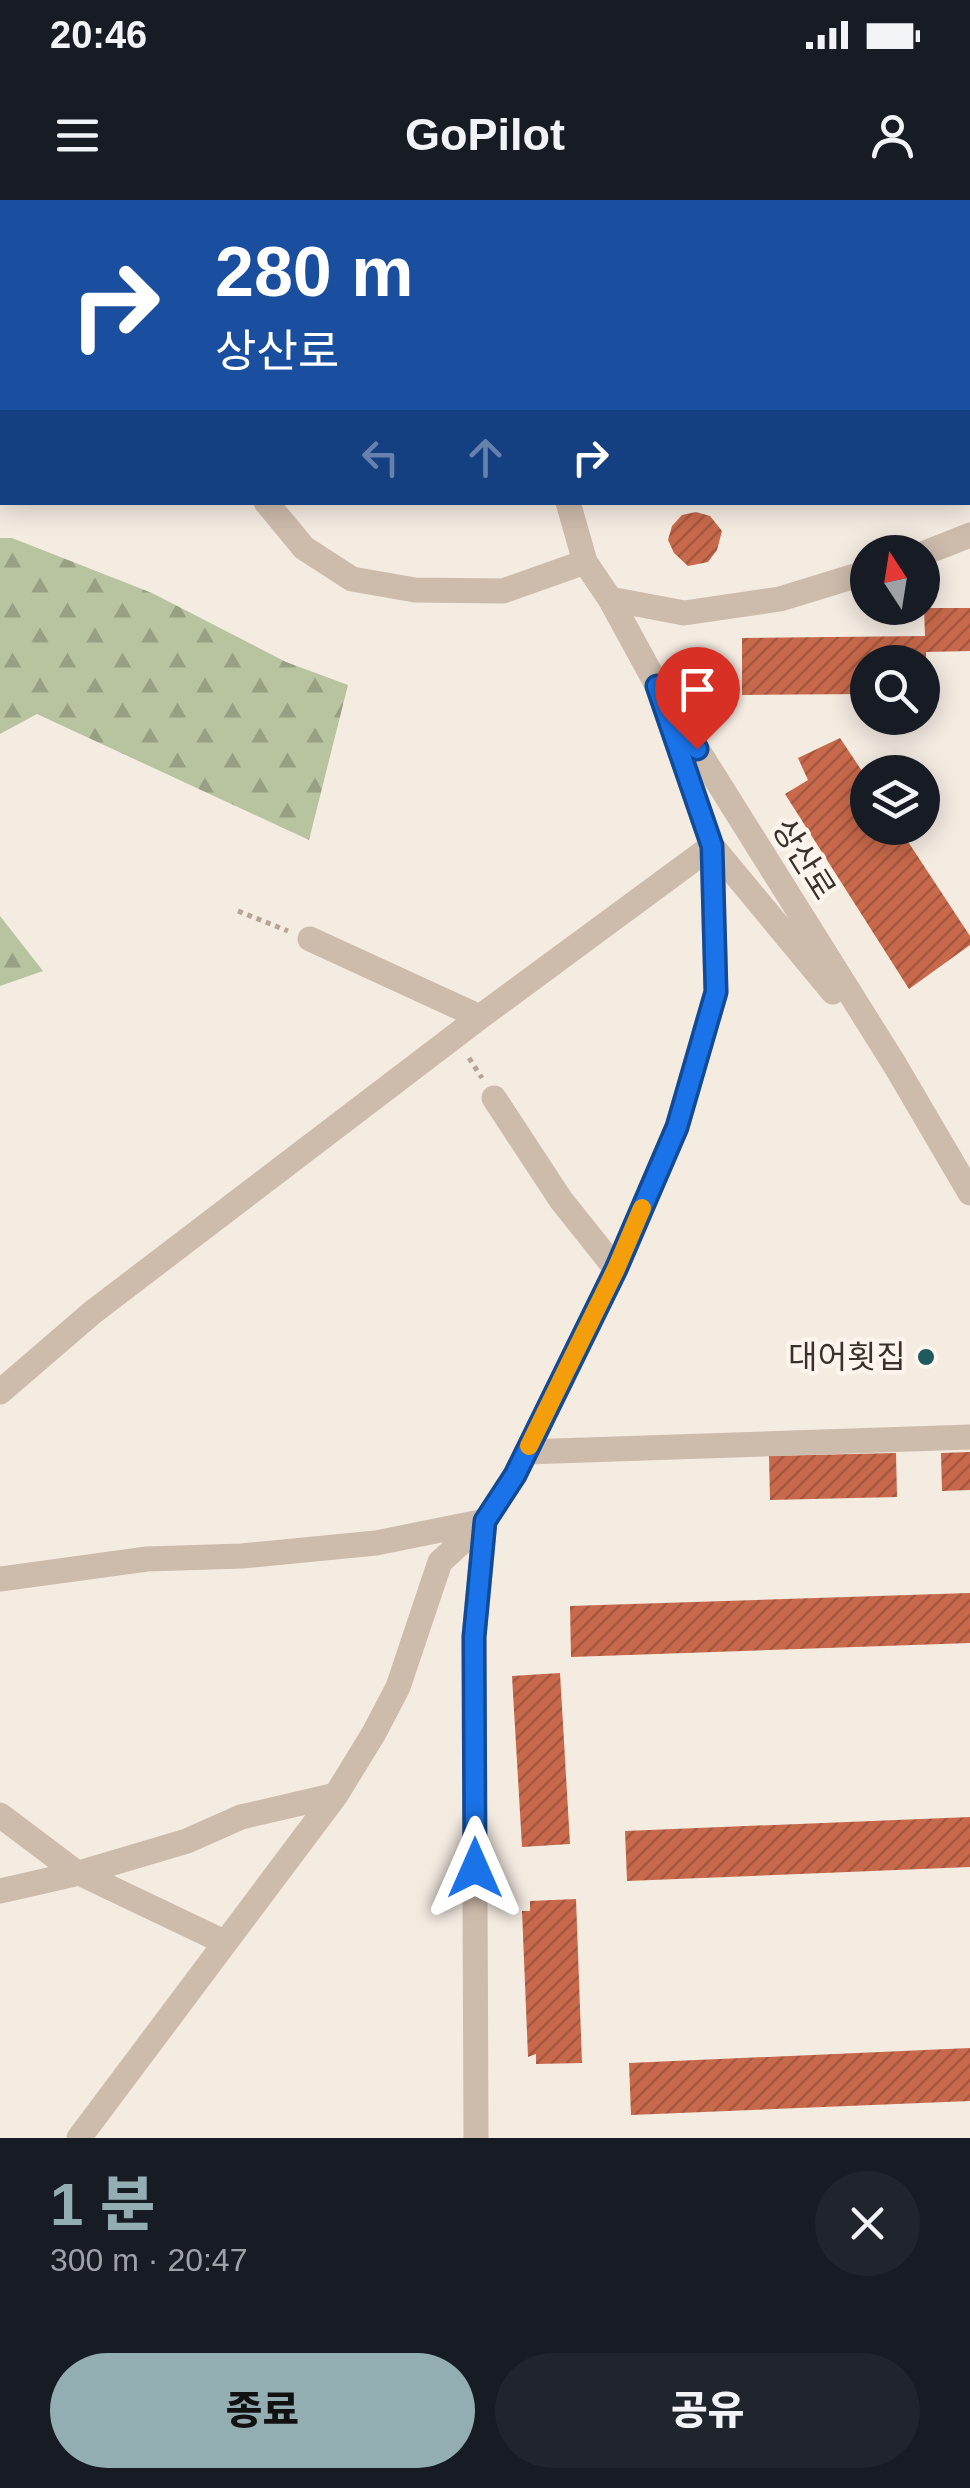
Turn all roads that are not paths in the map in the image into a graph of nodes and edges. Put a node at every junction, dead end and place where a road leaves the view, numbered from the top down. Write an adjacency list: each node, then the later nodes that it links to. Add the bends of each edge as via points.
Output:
1 (268, 505): 5 (street, via 304,548 352,579 414,590 503,591)
2 (569, 505): 5 (street, 상산로)
3 (970, 535): 4 (street)
4 (940, 547)
5 (586, 562): 7 (street, 상산로)
6 (850, 577): 7 (street, via 780,598 684,614)
7 (610, 598): 8 (street, 상산로)
8 (657, 686): 9 (street); 12 (street, 상산로)
9 (712, 846): 11 (street); 12 (street); 15 (street, via 716,992 677,1127)
10 (310, 939): 11 (street)
11 (480, 1016): 16 (street, via 94,1312)
12 (895, 1065): 14 (street, 상산로)
13 (494, 1098): 15 (street)
14 (970, 1193)
15 (616, 1269): 18 (street)
16 (0, 1392)
17 (970, 1437): 18 (street)
18 (526, 1452): 19 (street)
19 (485, 1521): 20 (street, via 376,1544 147,1558); 21 (street, via 440,1562 398,1687); 27 (street, via 474,1637)
20 (0, 1579)
21 (336, 1795): 23 (street, via 241,1817 187,1841); 25 (street)
22 (0, 1815): 23 (street)
23 (79, 1873): 24 (street); 25 (street)
24 (0, 1891)
25 (224, 1942): 26 (street)
26 (79, 2138)
27 (476, 2138)

